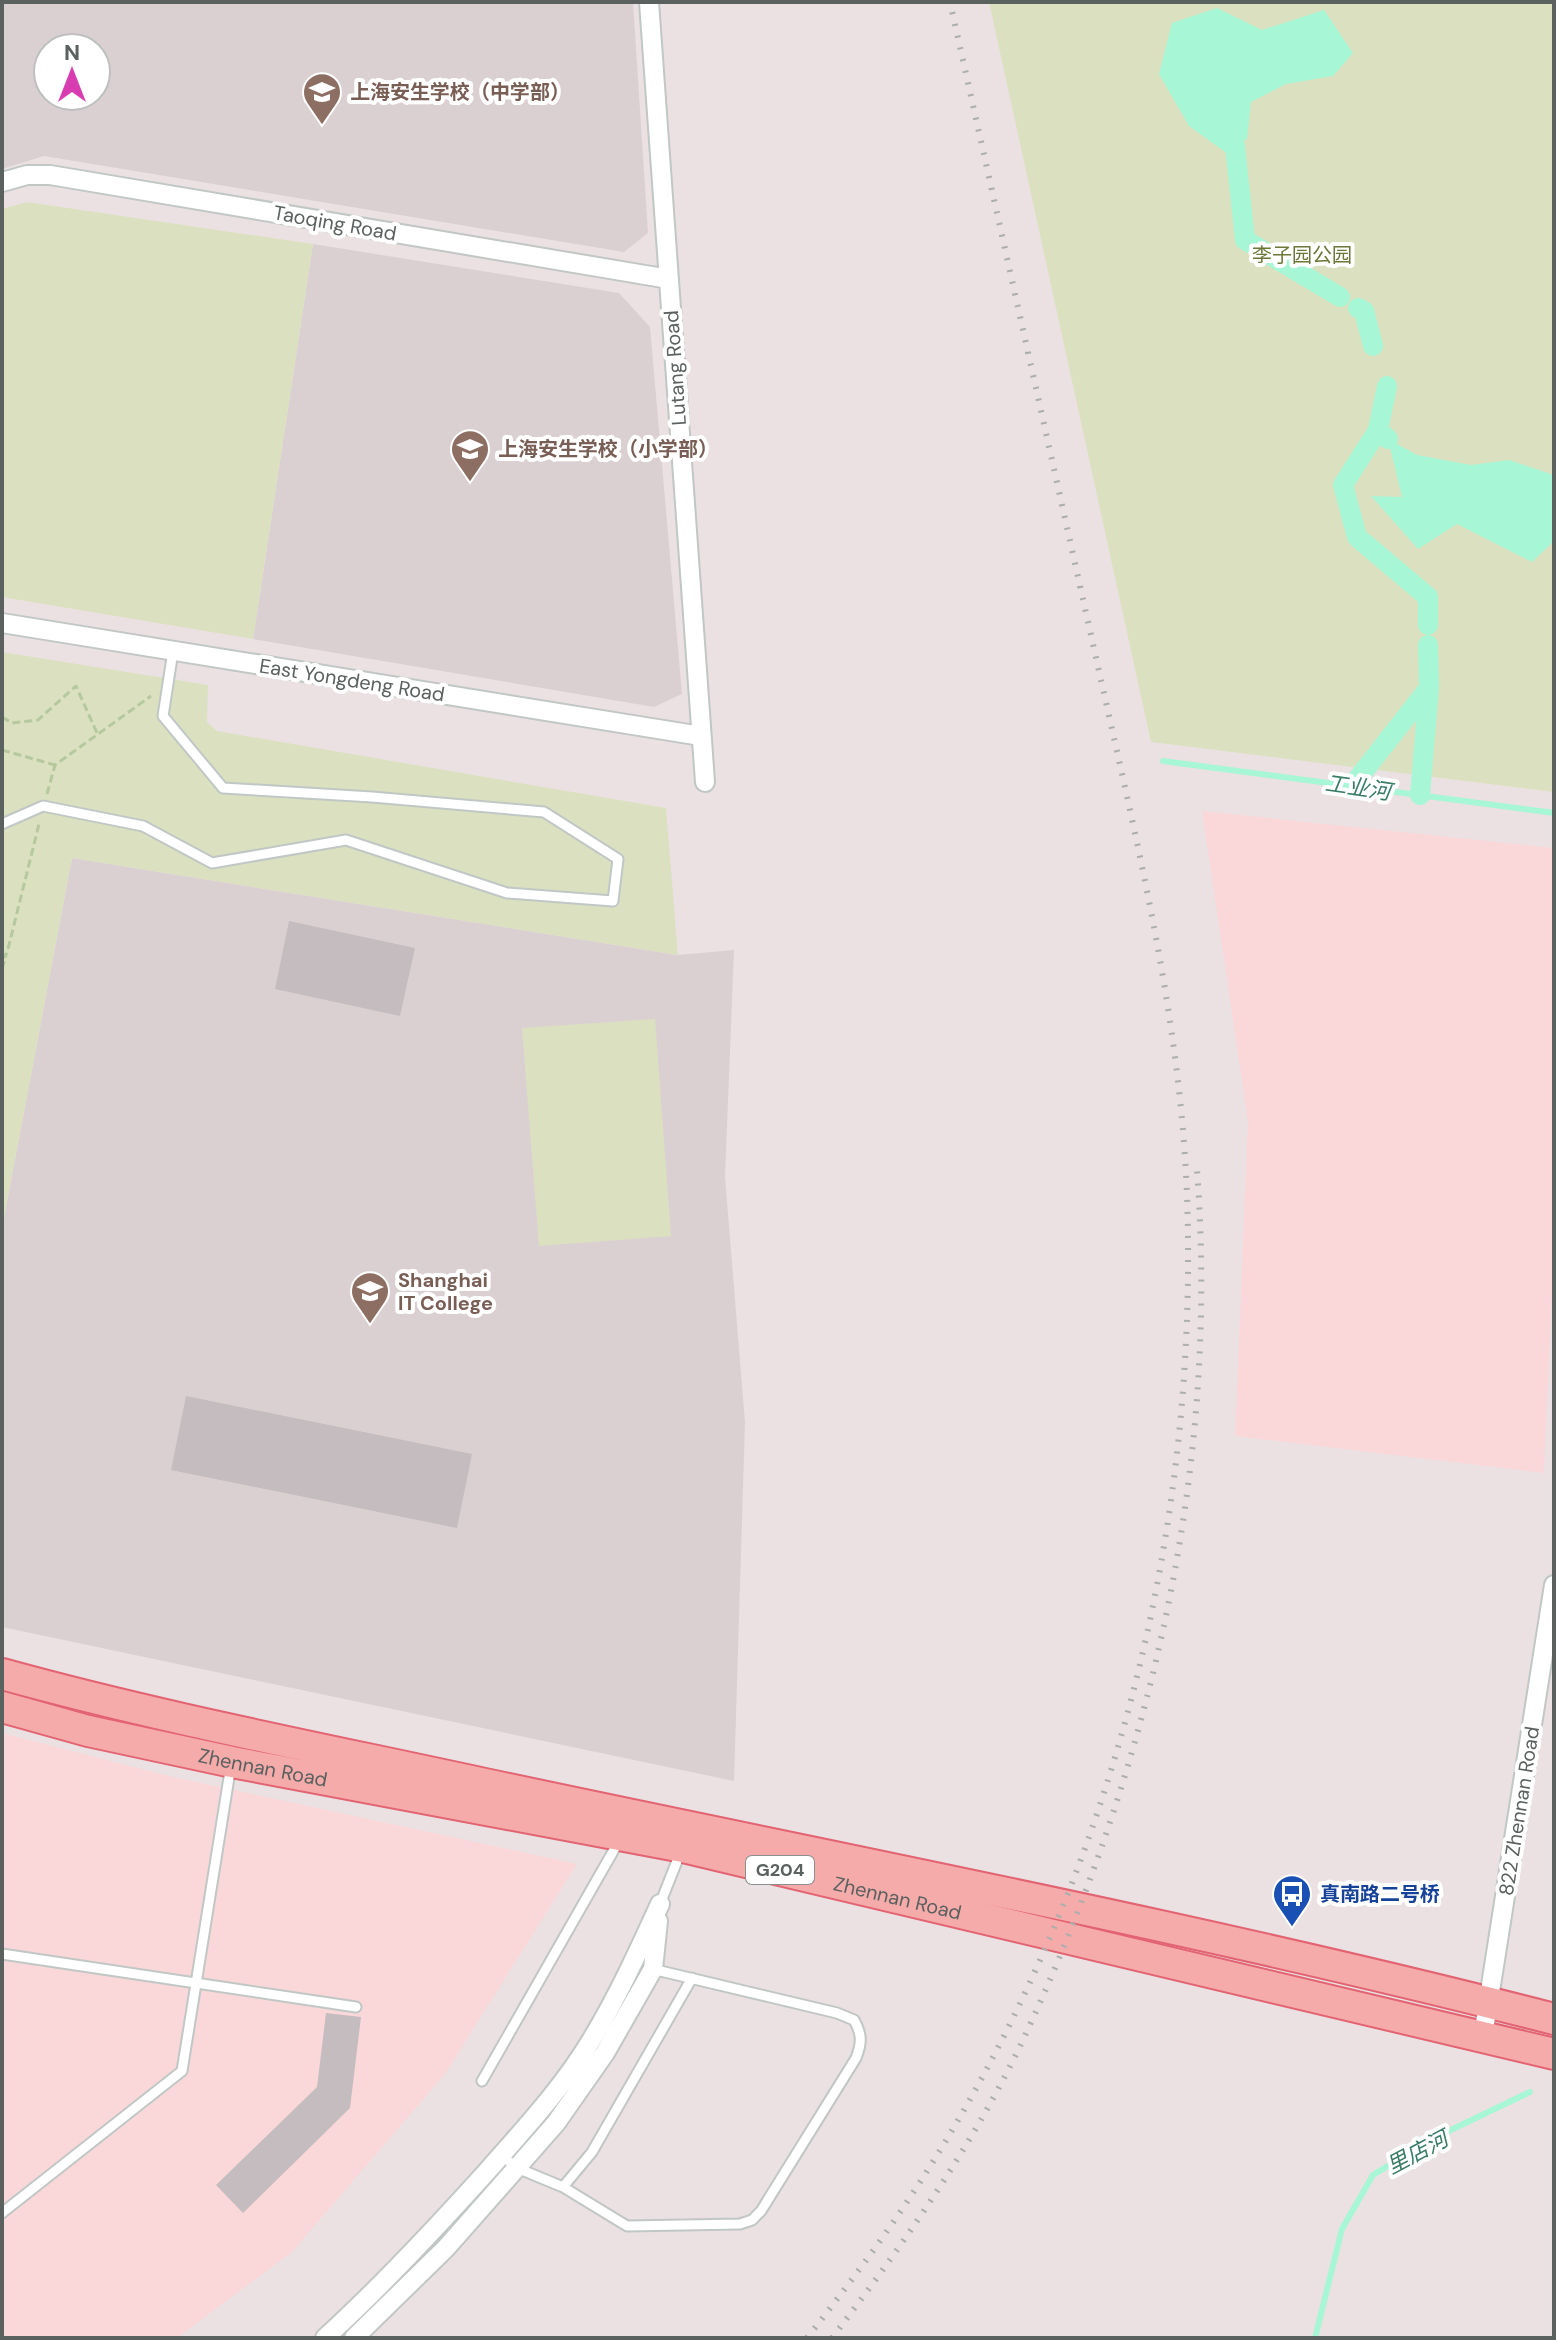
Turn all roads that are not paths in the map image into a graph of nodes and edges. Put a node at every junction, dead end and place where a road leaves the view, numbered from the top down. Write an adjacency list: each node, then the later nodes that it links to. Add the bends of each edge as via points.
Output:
1 (649, 2): 3 (street, Lutang Road)
2 (2, 182): 3 (street, Taoqing Road, via 50,175)
3 (669, 279): 6 (street, Lutang Road)
4 (2, 623): 5 (street, East Yongdeng Road)
5 (173, 651): 6 (street, East Yongdeng Road); 8 (lane, via 163,716 223,788 544,812 618,859 613,901 507,893 346,840 212,863 143,826 43,806)
6 (701, 736): 7 (street, Lutang Road)
7 (705, 782)
8 (2, 824)
9 (1554, 1585): 21 (street, 822 Zhennan Road)
10 (2, 1674): 13 (main road, Zhennan Road / G204)
11 (2, 1707): 12 (main road, Zhennan Road / G204)
12 (232, 1762): 13 (main road, Zhennan Road / G204); 20 (lane)
13 (627, 1825): 14 (main road, Zhennan Road / G204); 26 (lane)
14 (686, 1837): 15 (lane); 21 (main road, Zhennan Road / G204, via 940,1878); 24 (main road, Zhennan Road / G204)
15 (660, 1904): 17 (street); 18 (street)
16 (2, 1954): 20 (lane)
17 (634, 1962): 18 (lane); 27 (street, via 591,2041 544,2107)
18 (653, 1969): 19 (lane); 28 (street, via 605,2053)
19 (692, 1978): 29 (lane, via 592,2152); 29 (lane, via 854,2020 861,2033 856,2058 752,2220 627,2226)
20 (196, 1983): 22 (lane); 30 (lane, via 182,2071)
21 (1490, 2003): 23 (main road, Zhennan Road / G204); 24 (street, 822 Zhennan Road)
22 (356, 2007)
23 (1554, 2019)
24 (1483, 2036): 25 (main road, Zhennan Road / G204)
25 (1554, 2054)
26 (482, 2081)
27 (501, 2155): 28 (lane); 31 (street, via 375,2292)
28 (517, 2168): 29 (lane); 32 (street, via 446,2248)
29 (563, 2187)
30 (2, 2213)
31 (325, 2338)
32 (354, 2338)

